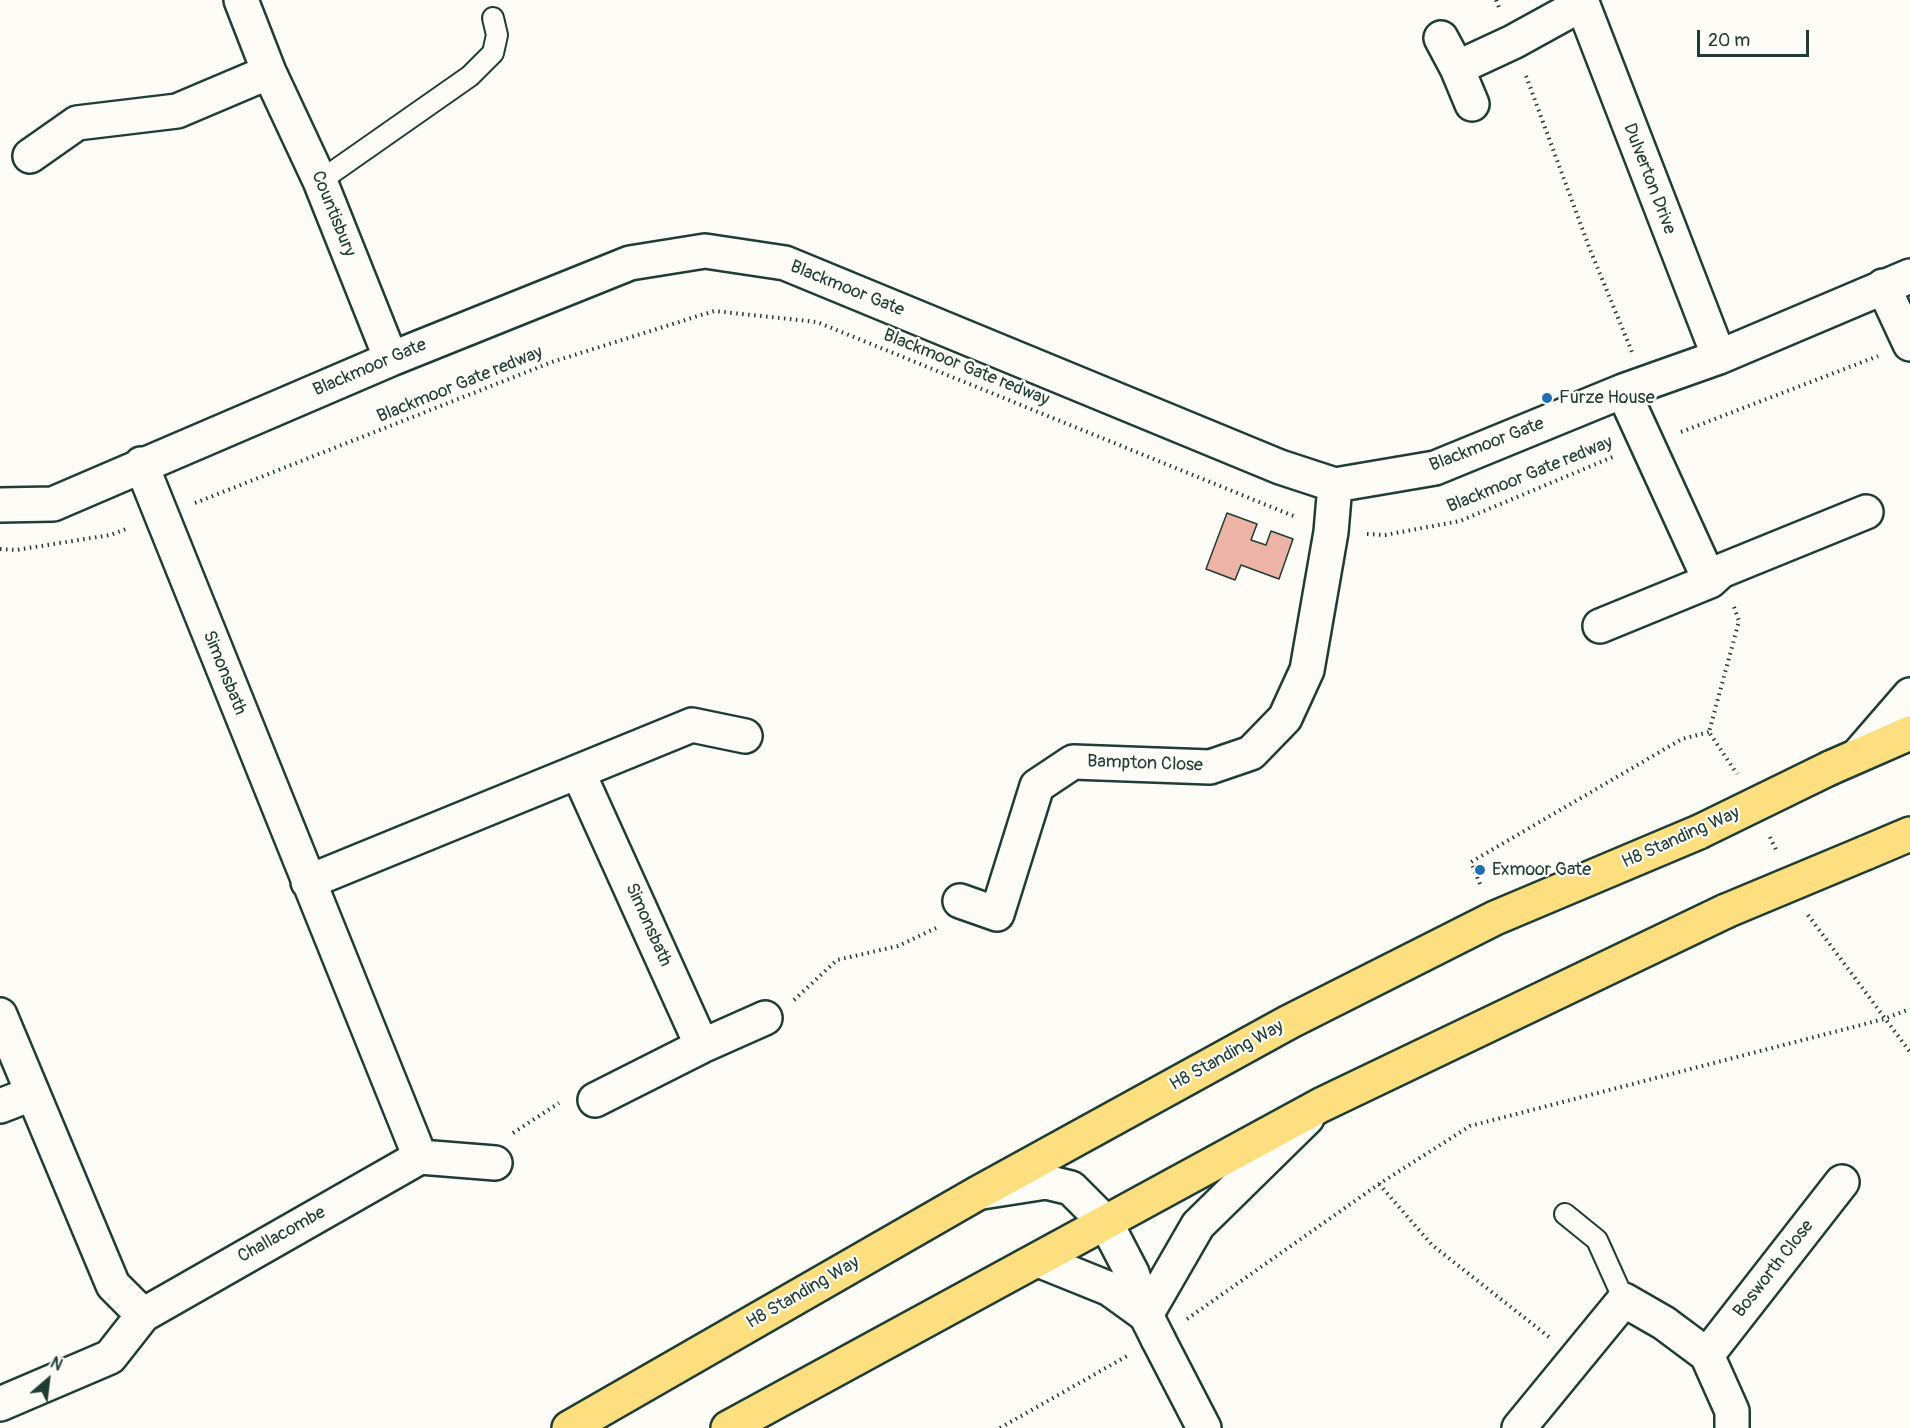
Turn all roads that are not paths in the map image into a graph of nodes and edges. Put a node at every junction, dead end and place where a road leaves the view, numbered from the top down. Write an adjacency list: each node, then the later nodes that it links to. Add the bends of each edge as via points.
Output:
1 (241, 0): 6 (street, Countisbury)
2 (1581, 2): 5 (street, via 1513,42); 12 (street, Dulverton Drive)
3 (493, 18): 9 (lane, via 497,35 493,53 470,76)
4 (1441, 38): 5 (street)
5 (1457, 68): 7 (street)
6 (269, 72): 8 (street, via 177,111 77,123); 9 (street, Countisbury)
7 (1472, 104)
8 (30, 156)
9 (320, 181): 13 (street, Countisbury)
10 (1897, 281): 11 (street); 12 (street, Blackmoor Gate)
11 (1910, 344)
12 (1719, 357): 14 (street, Blackmoor Gate)
13 (391, 359): 15 (street, Blackmoor Gate); 16 (street, Blackmoor Gate, via 630,263 705,251 785,263 1280,467)
14 (1623, 391): 16 (street, Blackmoor Gate, via 1435,468); 19 (street)
15 (141, 464): 17 (street, Blackmoor Gate, via 53,504); 27 (street, Simonsbath)
16 (1335, 485): 28 (street, Bampton Close, via 1331,532 1307,670 1285,718 1251,753 1210,767 1073,762 1037,786 997,914)
17 (0, 505)
18 (1866, 512): 19 (street, via 1721,571)
19 (1710, 580): 20 (street)
20 (1600, 626)
21 (1910, 695): 24 (street)
22 (1910, 733): 24 (highway, H8 Standing Way)
23 (745, 736): 25 (street, via 692,725)
24 (1844, 762): 39 (highway, H8 Standing Way, bridge, via 1699,831 1495,918 1288,1022)
25 (579, 772): 27 (street); 31 (street, Simonsbath)
26 (1910, 834): 34 (highway, bridge, via 1726,910)
27 (308, 882): 36 (street, Simonsbath)
28 (960, 901)
29 (0, 1015): 32 (street)
30 (765, 1018): 31 (street)
31 (702, 1046): 33 (street)
32 (31, 1094): 35 (street); 44 (street, via 113,1285)
33 (595, 1100)
34 (1321, 1105): 41 (highway); 45 (street, via 1198,1225)
35 (0, 1106)
36 (420, 1158): 37 (street); 44 (street, Challacombe)
37 (495, 1163)
38 (1842, 1182): 46 (street, Bosworth Close)
39 (978, 1193): 41 (street, via 1046,1182 1071,1188); 48 (highway, H8 Standing Way)
40 (1565, 1214): 43 (lane, via 1597,1240)
41 (1106, 1223): 42 (highway); 45 (street, via 1132,1273)
42 (1038, 1260): 45 (street, via 1110,1289); 49 (highway)
43 (1624, 1300): 46 (street); 51 (street)
44 (143, 1315): 47 (street, Challacombe, via 110,1357)
45 (1152, 1327): 50 (street)
46 (1707, 1355): 52 (street, via 1732,1411)
47 (0, 1404)
48 (569, 1428)
49 (728, 1428)
50 (1204, 1428)
51 (1519, 1428)
52 (1732, 1428)

